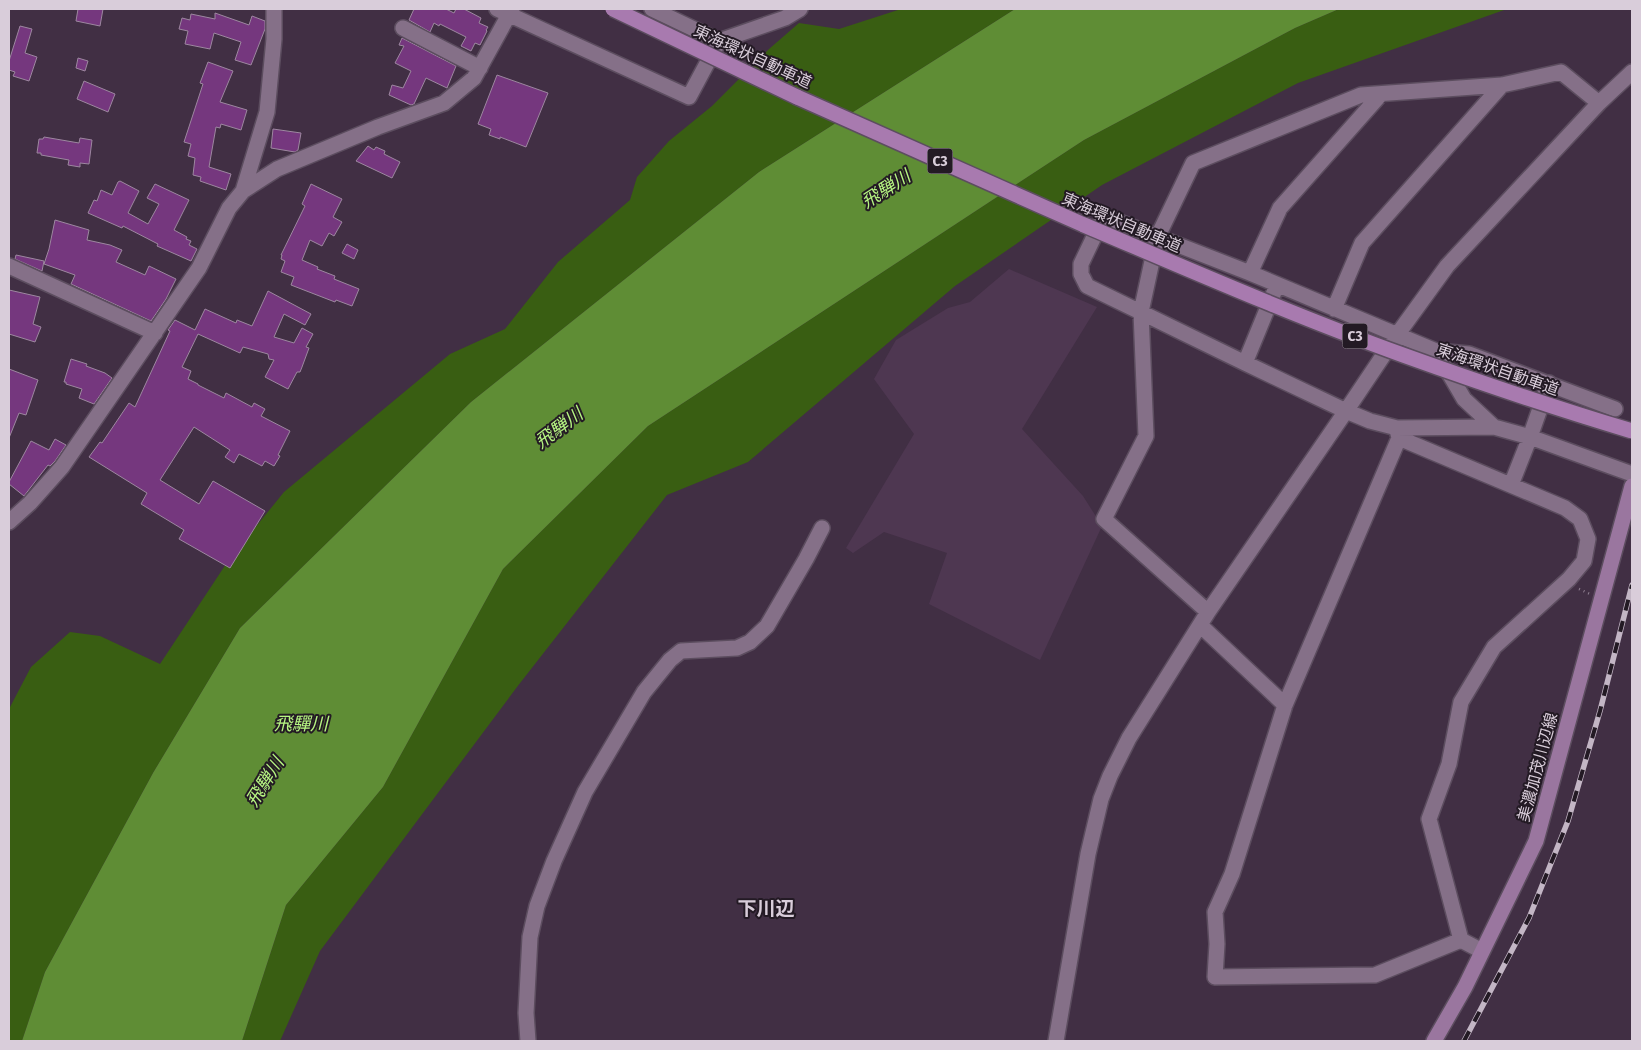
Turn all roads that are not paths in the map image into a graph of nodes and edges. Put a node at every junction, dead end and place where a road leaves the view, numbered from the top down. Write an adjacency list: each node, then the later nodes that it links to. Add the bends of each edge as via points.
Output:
1 (274, 9): 13 (street, via 267,112)
2 (613, 9): 28 (highway, 東海環状自動車道 / C3, bridge, via 784,91 1244,293 1402,355)
3 (652, 9): 7 (street)
4 (800, 9): 7 (street, via 785,18)
5 (506, 11): 7 (street, via 689,97); 8 (street)
6 (403, 28): 8 (street)
7 (719, 41)
8 (480, 68): 13 (street, via 474,78 444,103 277,169)
9 (1632, 72): 12 (street)
10 (1502, 86): 11 (street); 12 (street, via 1561,72); 18 (street, via 1362,243)
11 (1381, 94): 14 (street, via 1361,95 1193,163); 16 (street, via 1280,208)
12 (1600, 102): 21 (street, via 1447,266)
13 (243, 191): 20 (street, via 229,208 198,268)
14 (1157, 238): 16 (street); 19 (street); 19 (street, via 1114,220 1102,220 1081,264 1086,286)
15 (9, 266): 20 (street)
16 (1250, 273): 17 (street)
17 (1277, 285): 18 (street); 23 (street)
18 (1334, 309): 21 (street)
19 (1141, 312): 23 (street); 36 (street, via 1146,436 1104,519)
20 (155, 333): 34 (street, via 62,467)
21 (1397, 335): 22 (street); 26 (street)
22 (1436, 351): 24 (street, via 1468,354); 27 (street, via 1464,399)
23 (1245, 363): 26 (street)
24 (1549, 383): 25 (street); 30 (street)
25 (1609, 410)
26 (1346, 411): 29 (street); 36 (street)
27 (1494, 427): 29 (street); 30 (street)
28 (1632, 432)
29 (1398, 433): 32 (street); 37 (street)
30 (1530, 438): 31 (street); 32 (street)
31 (1632, 474)
32 (1511, 485): 38 (street, via 1565,508 1580,519 1588,539 1584,561 1494,647 1461,702 1449,764 1430,819)
33 (1632, 486): 39 (main road, 美濃加茂川辺線, via 1536,841)
34 (9, 522)
35 (822, 528): 40 (street, via 767,626 750,642 737,648 681,651 670,660 644,692 585,792 537,906 530,937 526,1013)
36 (1204, 618): 37 (street); 41 (street, via 1129,738 1101,799 1088,854)
37 (1285, 705): 38 (street, via 1232,874 1215,912 1214,977 1375,975)
38 (1461, 940): 39 (street)
39 (1482, 951): 42 (main road, 美濃加茂川辺線)
40 (528, 1041)
41 (1056, 1041)
42 (1434, 1041)

